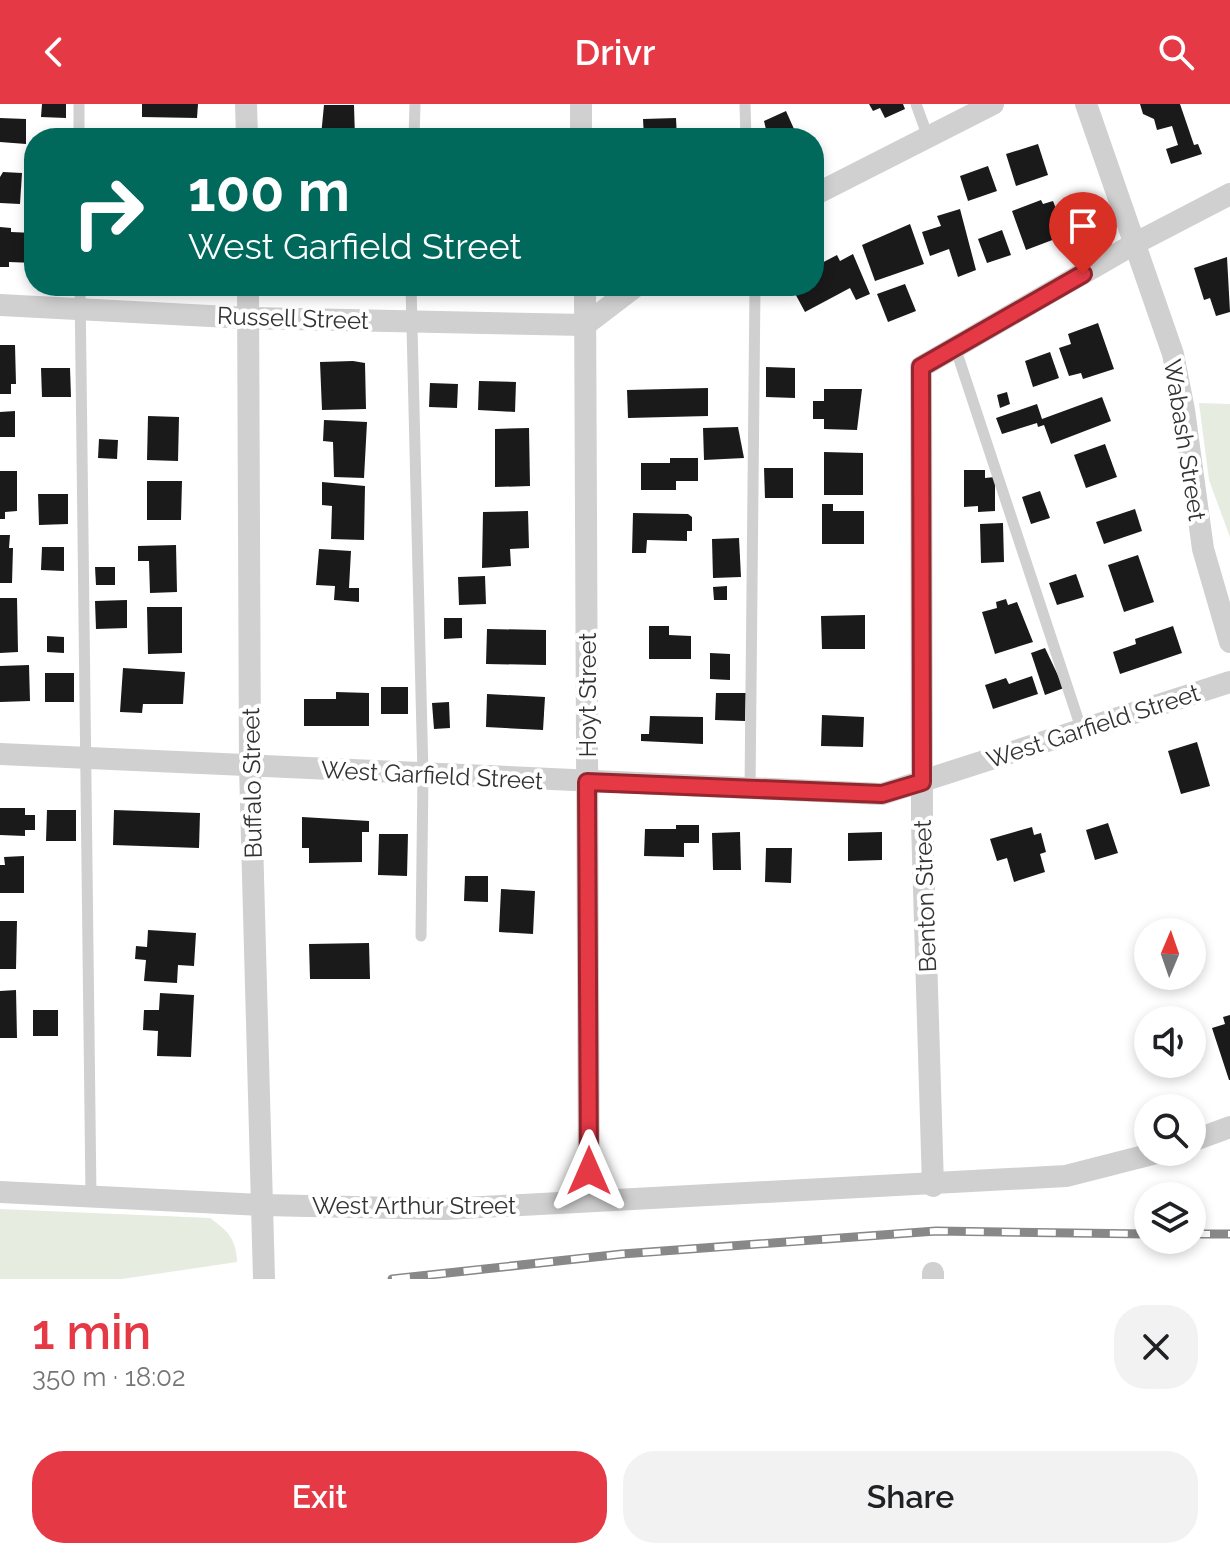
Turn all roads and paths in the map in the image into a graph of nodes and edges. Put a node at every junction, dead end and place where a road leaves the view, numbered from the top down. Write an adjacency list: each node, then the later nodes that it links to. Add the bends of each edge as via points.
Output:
1 (79, 104): 9 (lane)
2 (246, 104): 10 (street)
3 (415, 104): 11 (lane)
4 (581, 104): 12 (street)
5 (745, 104): 13 (lane)
6 (916, 104): 14 (lane)
7 (993, 104): 14 (street)
8 (1086, 104): 17 (street, Wabash Street)
9 (79, 128)
10 (247, 128)
11 (414, 128)
12 (581, 128)
13 (746, 128)
14 (928, 137): 15 (street)
15 (824, 190)
16 (1230, 194): 17 (street)
17 (1134, 244): 29 (street); 30 (street, Wabash Street, via 1173,354 1203,549)
18 (80, 296): 25 (lane)
19 (248, 296): 26 (street, Buffalo Street)
20 (411, 296): 27 (lane)
21 (585, 296): 28 (street, Hoyt Street)
22 (623, 296): 28 (street)
23 (755, 296): 39 (lane)
24 (0, 305): 25 (street, Russell Street)
25 (80, 310): 26 (street, Russell Street); 34 (lane)
26 (248, 318): 27 (street, Russell Street); 35 (street, Buffalo Street)
27 (410, 321): 28 (street, Russell Street); 36 (lane)
28 (585, 325): 37 (street, Hoyt Street)
29 (955, 347): 32 (lane); 38 (street, Benton Street, via 921,367)
30 (1230, 642)
31 (1230, 682): 32 (street, West Garfield Street)
32 (1081, 728): 38 (street, West Garfield Street)
33 (0, 754): 34 (street, West Garfield Street)
34 (84, 758): 35 (street, West Garfield Street); 46 (lane)
35 (250, 766): 36 (street, West Garfield Street); 48 (street, Buffalo Street)
36 (423, 775): 37 (street, West Garfield Street); 40 (lane)
37 (587, 782): 39 (street, West Garfield Street); 47 (street, Hoyt Street)
38 (922, 782): 39 (street, West Garfield Street, via 882,794); 44 (street, Benton Street)
39 (750, 790)
40 (421, 936)
41 (1230, 1127): 42 (street)
42 (1206, 1136)
43 (1134, 1159): 44 (street, West Arthur Street, via 1066,1176)
44 (933, 1186): 47 (street, West Arthur Street)
45 (0, 1192): 46 (street, West Arthur Street)
46 (91, 1197): 48 (street, West Arthur Street)
47 (589, 1201): 48 (street, West Arthur Street, via 445,1209)
48 (263, 1205): 49 (street, Buffalo Street)
49 (264, 1279)

